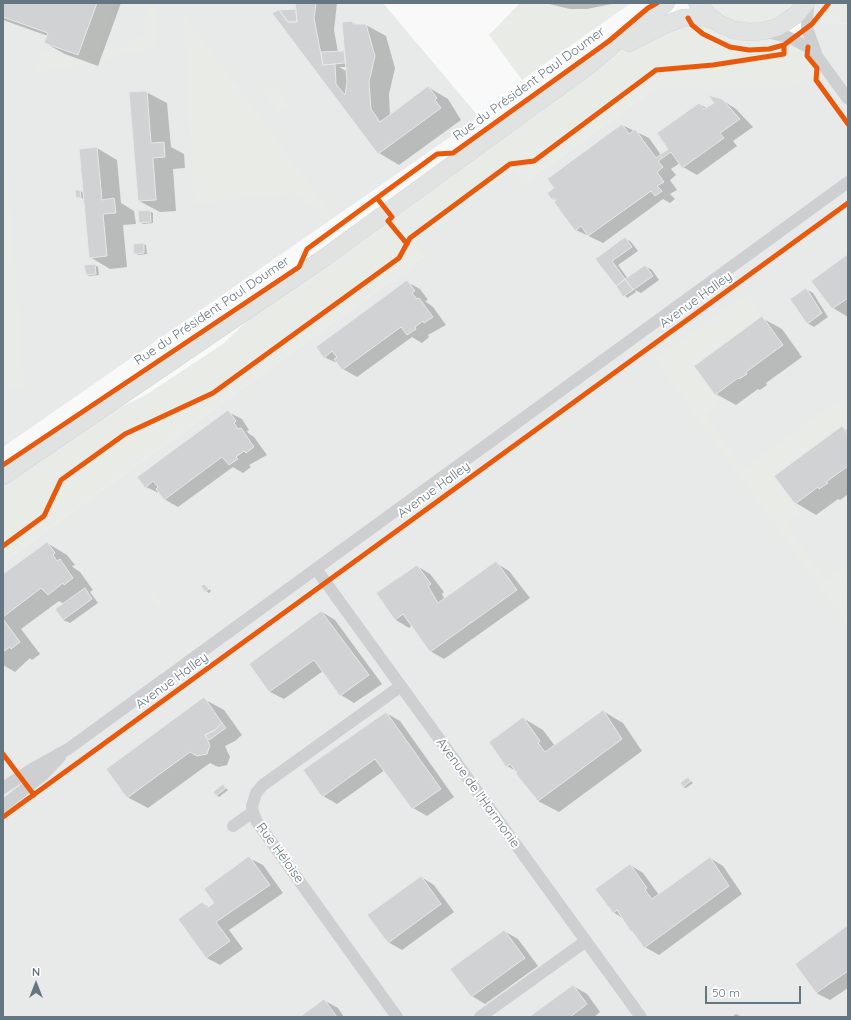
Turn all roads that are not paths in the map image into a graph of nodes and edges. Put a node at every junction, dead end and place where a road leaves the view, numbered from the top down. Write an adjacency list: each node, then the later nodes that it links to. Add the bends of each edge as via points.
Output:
1 (666, 3): 7 (main road, Rue du Président Paul Doumer)
2 (697, 3): 4 (main road)
3 (807, 3): 5 (main road, via 785,23); 6 (street, via 807,32)
4 (714, 20): 5 (main road, via 734,30); 7 (main road, Rue du Président Paul Doumer, via 692,17 664,25)
5 (757, 32): 6 (street, via 773,33 794,40 808,48)
6 (819, 60): 8 (street)
7 (584, 69): 10 (main road, Rue du Président Paul Doumer, via 296,278)
8 (848, 99)
9 (848, 182): 11 (street, Avenue Halley)
10 (3, 476)
11 (316, 569): 12 (street, Avenue de l'Harmonie); 13 (street, Avenue Halley)
12 (400, 686): 16 (street, Rue Héloise, via 263,785 256,793); 18 (street, Avenue de l'Harmonie)
13 (68, 749): 14 (street, Avenue Halley); 15 (street, Avenue Halley, via 44,774)
14 (4, 786): 15 (street, Avenue Halley, via 9,793)
15 (5, 804)
16 (252, 812): 17 (street); 20 (street, Rue Héloise)
17 (233, 826)
18 (586, 941): 19 (street, Avenue de l'Harmonie); 21 (street)
19 (639, 1016)
20 (397, 1017)
21 (480, 1017)

